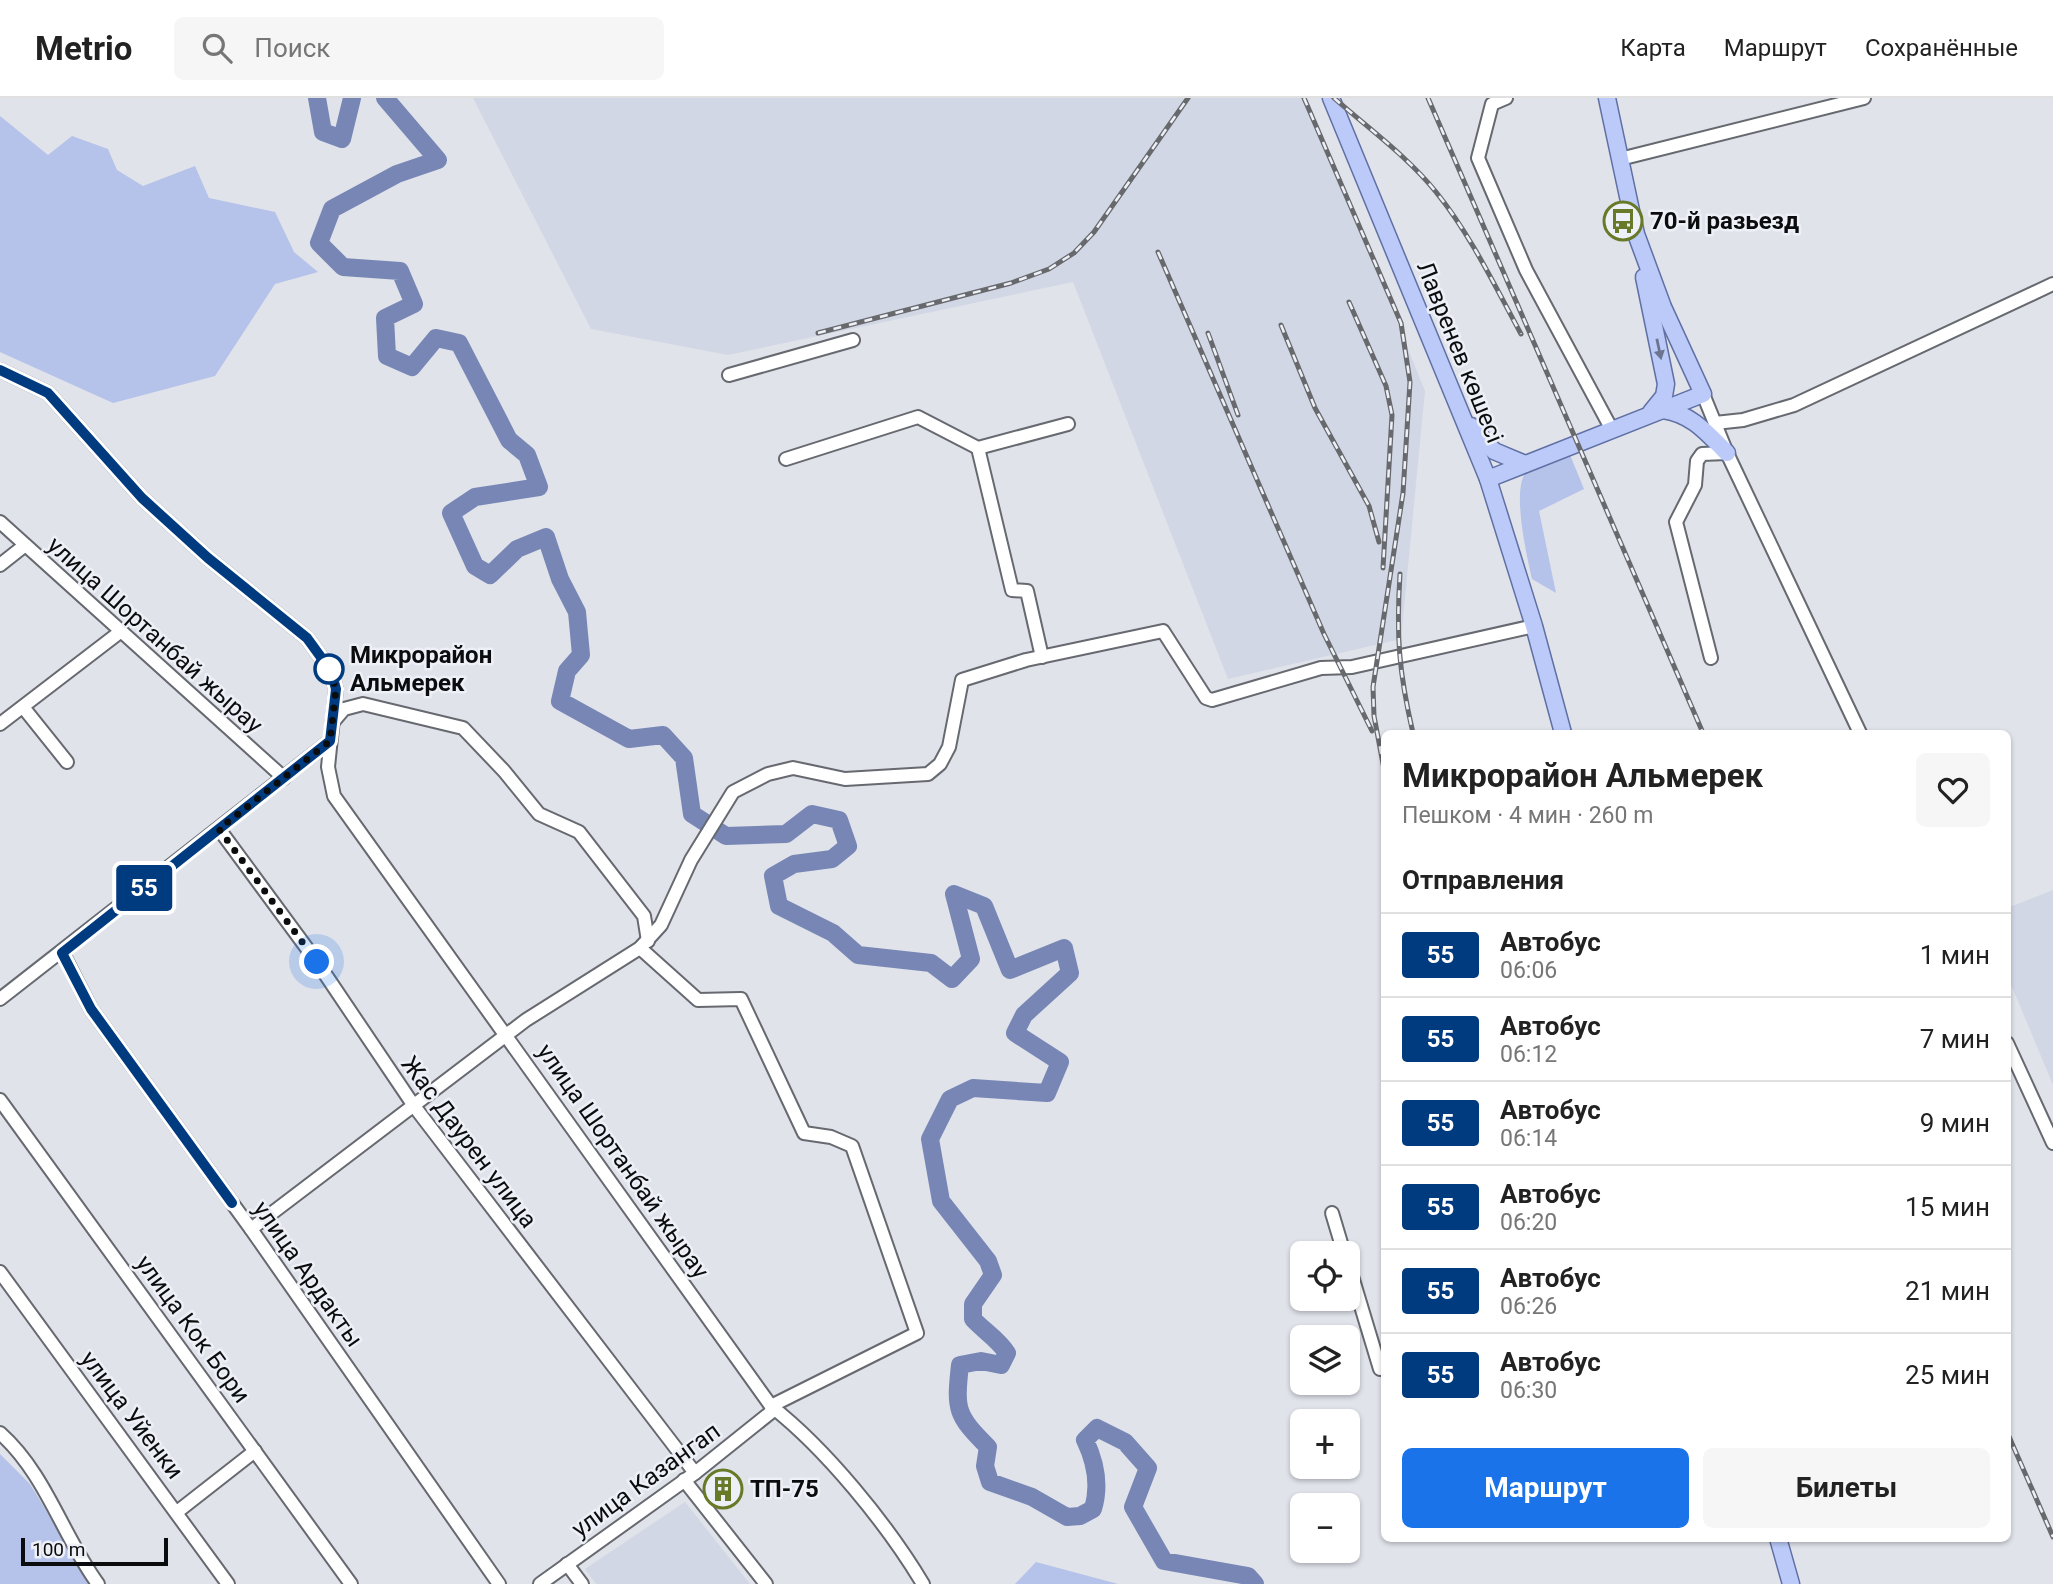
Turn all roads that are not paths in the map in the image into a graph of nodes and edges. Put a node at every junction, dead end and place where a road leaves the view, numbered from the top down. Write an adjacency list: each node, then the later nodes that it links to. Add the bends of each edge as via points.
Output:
1 (1331, 98): 12 (main road, Лавренев көшесі)
2 (1506, 98): 16 (street, via 1492,104 1478,158 1526,270)
3 (1607, 98): 5 (main road)
4 (1864, 98): 5 (street)
5 (1620, 159): 6 (main road)
6 (1636, 234): 11 (main road); 13 (main road, one-way to 13, via 1666,384)
7 (2053, 285): 15 (street, via 1794,405)
8 (853, 340): 10 (street)
9 (0, 370): 31 (street, улица Шортанбай жырау, via 48,393 142,498 307,638 331,671 336,689)
10 (729, 375)
11 (1703, 394): 13 (main road); 15 (street)
12 (1458, 408): 20 (main road, via 1494,451); 21 (main road, Лавренев көшесі)
13 (1655, 411): 16 (main road); 18 (main road, via 1681,412)
14 (1068, 424): 17 (street)
15 (1714, 424): 18 (street)
16 (1611, 428): 20 (main road)
17 (978, 448): 19 (street, via 918,417); 27 (street, via 1012,590 1027,591)
18 (1727, 453): 28 (street, via 1702,454 1695,485 1676,522); 33 (street)
19 (786, 460)
20 (1525, 464): 21 (main road)
21 (1488, 479): 25 (main road, Лавренев көшесі)
22 (0, 522): 23 (street, улица Шортанбай жырау)
23 (24, 546): 24 (street); 26 (street, улица Шортанбай жырау)
24 (0, 565)
25 (1535, 627): 27 (street, via 1352,667 1321,668 1212,701 1164,631); 32 (main road, Лавренев көшесі)
26 (120, 632): 29 (street); 36 (street, улица Шортанбай жырау)
27 (1042, 657): 38 (street, via 962,680 949,747 928,774 845,779 793,768 768,774 733,792 707,831 661,925)
28 (1711, 658)
29 (23, 707): 30 (street); 35 (street)
30 (0, 724)
31 (331, 724): 34 (street, улица Шортанбай жырау); 38 (street, via 344,709 363,704 463,728 540,814 579,832 644,916)
32 (1562, 730)
33 (1859, 730)
34 (330, 741): 36 (street); 41 (street, улица Шортанбай жырау, via 328,767 334,796)
35 (67, 762)
36 (284, 778): 37 (street)
37 (219, 829): 39 (street); 44 (street, Жас Даурен улица, via 317,962)
38 (644, 944): 41 (street); 52 (street, улица Казангап, via 698,1000 741,999 804,1133 852,1146 917,1333)
39 (62, 953): 40 (street); 47 (street, улица Ардакты, via 91,1009)
40 (0, 999)
41 (507, 1035): 44 (street); 52 (street, улица Шортанбай жырау)
42 (2011, 1052): 45 (street)
43 (0, 1100): 54 (street, улица Кок Бори)
44 (414, 1106): 47 (street); 55 (street, Жас Даурен улица)
45 (2053, 1143)
46 (1332, 1213): 48 (street)
47 (251, 1229): 62 (street, улица Ардакты)
48 (1340, 1241)
49 (0, 1272): 56 (street, улица Уйенки)
50 (1360, 1303): 51 (street)
51 (1381, 1368)
52 (773, 1408): 55 (street, улица Казангап); 66 (street, улица Шортанбай жырау, via 817,1447 905,1554)
53 (0, 1433): 59 (street, via 37,1475 81,1561)
54 (255, 1451): 56 (street); 61 (street, улица Кок Бори)
55 (690, 1477): 58 (street, улица Казангап); 65 (street, Жас Даурен улица)
56 (177, 1512): 60 (street, улица Уйенки)
57 (1779, 1542): 67 (main road)
58 (567, 1564): 63 (street, улица Казангап); 64 (street)
59 (98, 1584)
60 (228, 1584)
61 (351, 1584)
62 (499, 1584)
63 (541, 1584)
64 (582, 1584)
65 (766, 1584)
66 (923, 1584)
67 (1791, 1584)

